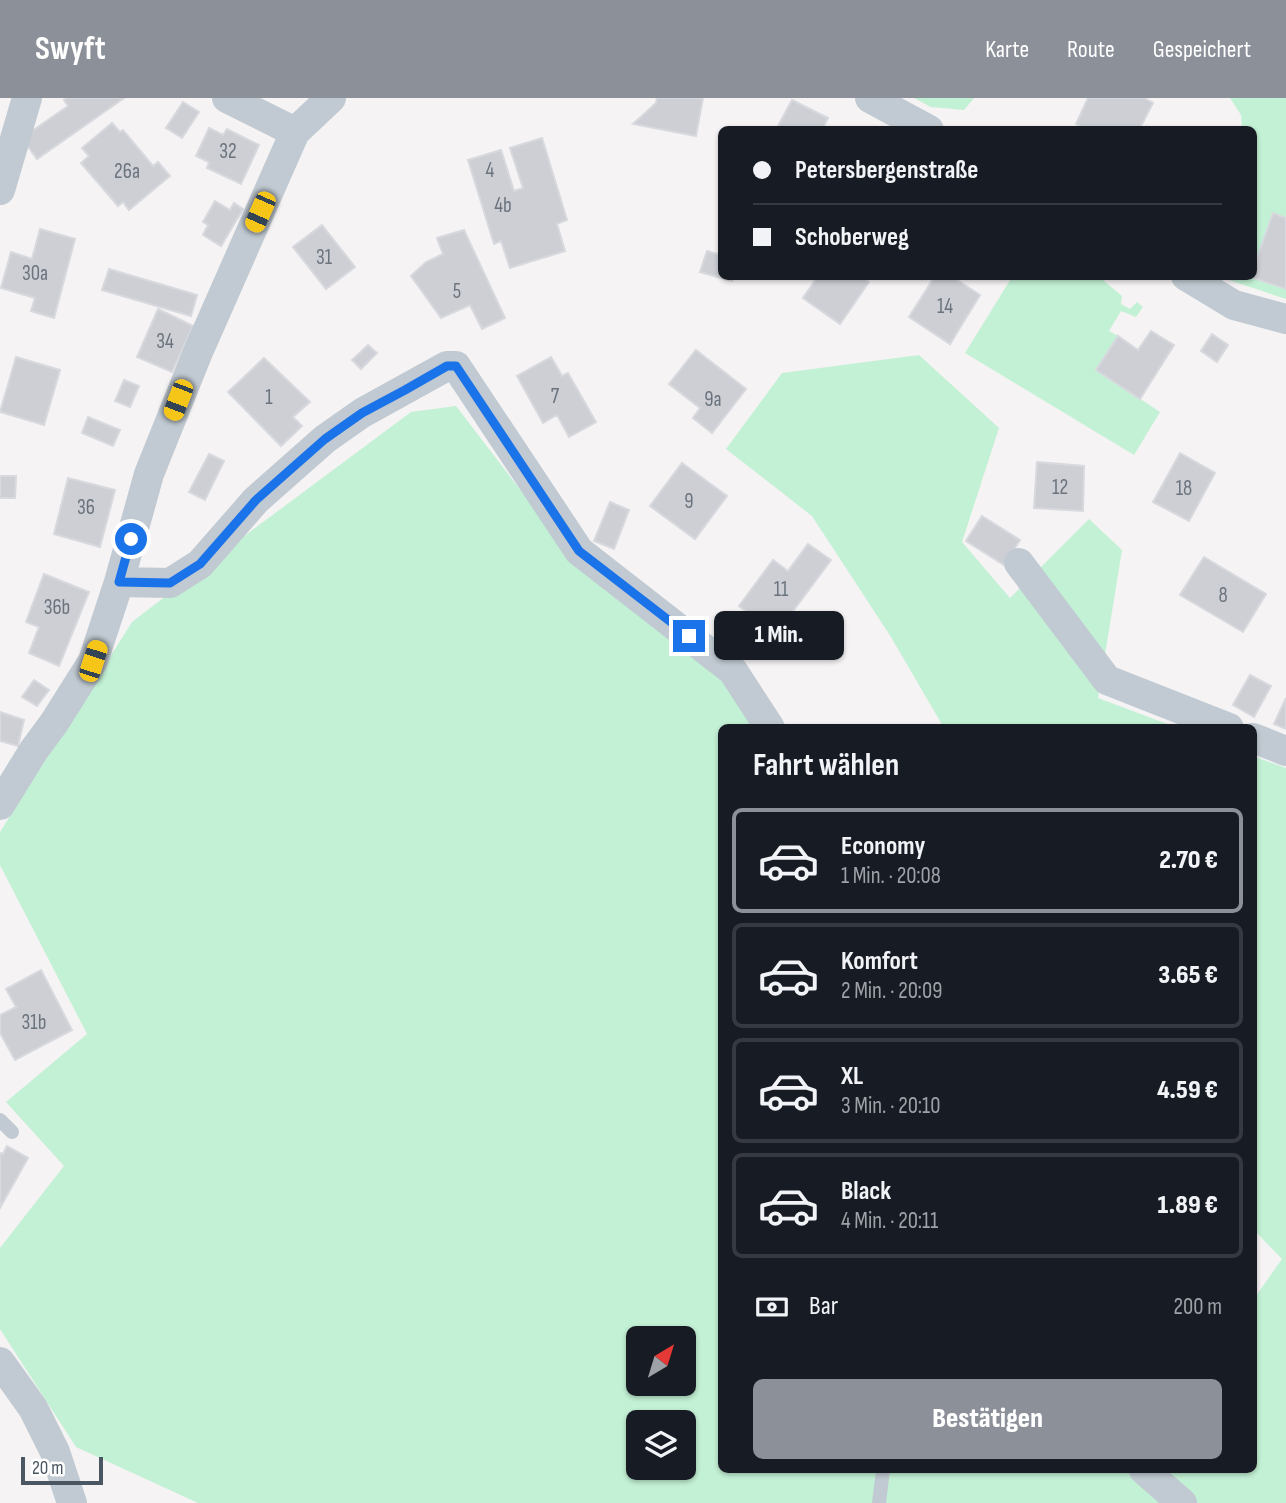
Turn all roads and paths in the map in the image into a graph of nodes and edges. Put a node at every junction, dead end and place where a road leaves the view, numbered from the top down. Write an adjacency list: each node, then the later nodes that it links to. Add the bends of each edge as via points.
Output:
1 (27, 98): 7 (street)
2 (227, 98): 6 (street)
3 (331, 98): 6 (street)
4 (870, 98): 5 (street)
5 (922, 126)
6 (295, 132): 11 (street, via 149,474)
7 (0, 190)
8 (1192, 280): 9 (street, via 1234,306)
9 (1286, 319)
10 (1019, 563): 13 (street, via 1107,680)
11 (119, 582): 12 (street, via 170,583 200,564 256,500 325,439 362,413 447,366 456,366 579,551 733,671); 16 (street, via 93,661)
12 (767, 724)
13 (1218, 724)
14 (1257, 740): 15 (street)
15 (1286, 751)
16 (0, 805)
17 (0, 1120): 18 (lane)
18 (12, 1132)
19 (0, 1362): 22 (street, via 30,1403 55,1451)
20 (883, 1473): 23 (lane)
21 (1147, 1473): 24 (street)
22 (72, 1503)
23 (879, 1503)
24 (1182, 1503)

